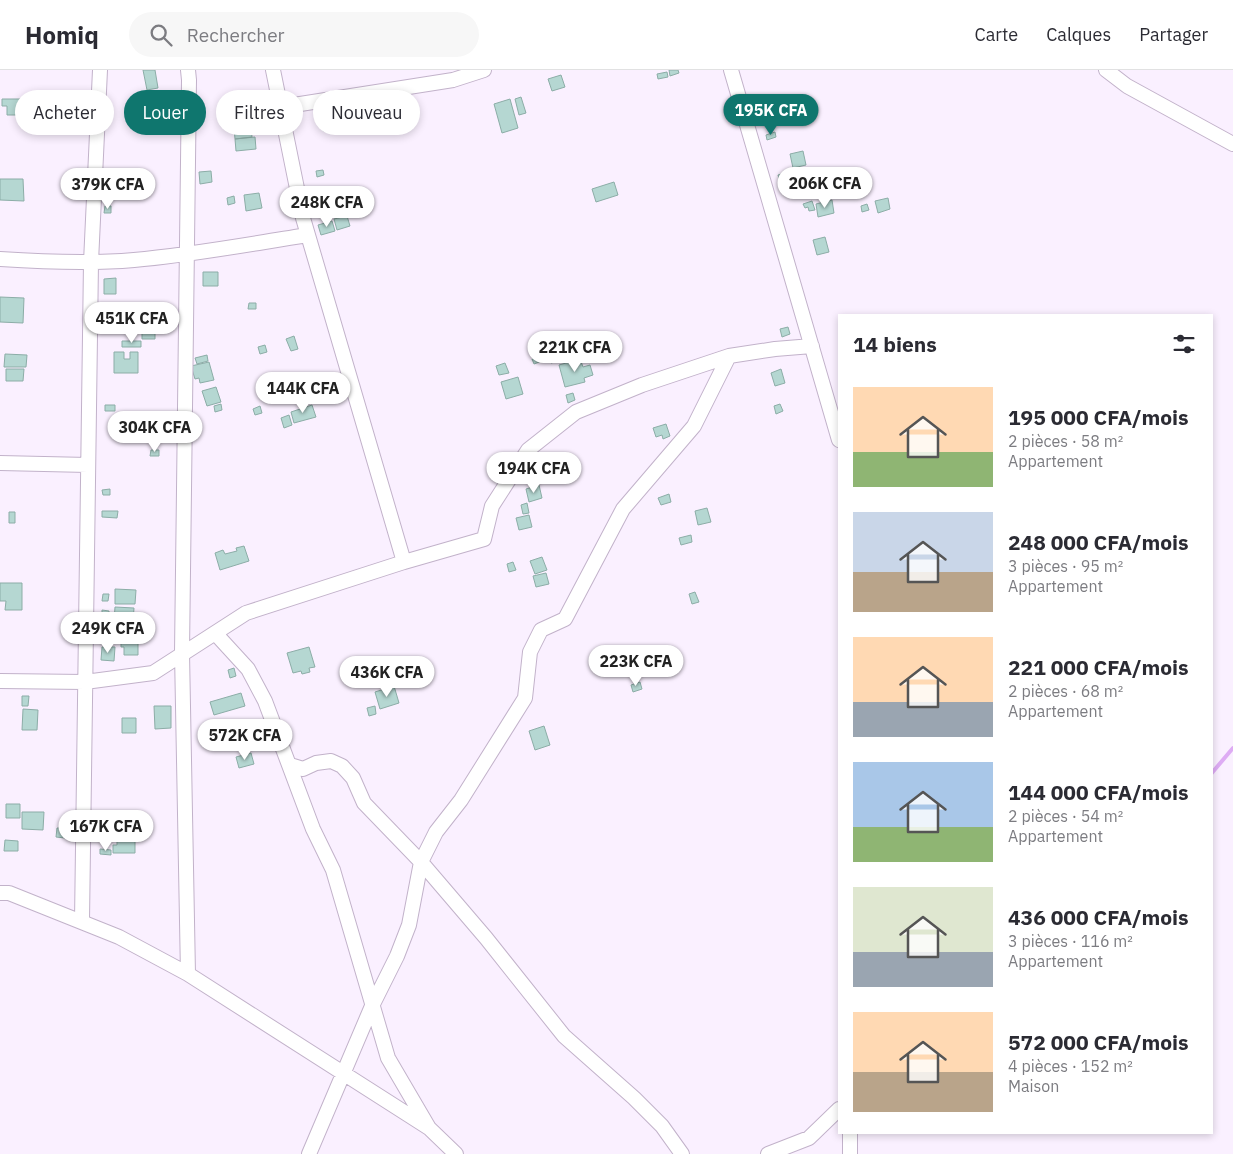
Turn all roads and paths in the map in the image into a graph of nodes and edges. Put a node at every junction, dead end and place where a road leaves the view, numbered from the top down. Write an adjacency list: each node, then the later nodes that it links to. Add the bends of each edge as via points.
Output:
1 (100, 70): 14 (street)
2 (188, 70): 12 (street)
3 (274, 70): 7 (street)
4 (484, 70): 8 (street, via 453,80)
5 (731, 70): 15 (street)
6 (1106, 70): 10 (street, via 1127,86)
7 (278, 90)
8 (303, 104)
9 (287, 135): 11 (street)
10 (1233, 144)
11 (308, 235): 12 (street); 20 (street)
12 (187, 254): 14 (street); 22 (street)
13 (0, 259): 14 (street)
14 (91, 262): 19 (street)
15 (812, 346): 16 (street); 17 (street)
16 (729, 356): 20 (street, via 642,385 576,412 528,450 492,506 484,539); 26 (street, via 694,426 623,508 565,619 541,630 530,652 525,698 436,832)
17 (838, 437)
18 (0, 463): 19 (street)
19 (88, 465): 24 (street)
20 (404, 562): 21 (street, via 246,613)
21 (215, 633): 22 (street); 25 (street, via 248,669 265,701)
22 (182, 653): 24 (street, via 153,673); 29 (street)
23 (0, 681): 24 (street)
24 (85, 682): 28 (street)
25 (290, 765): 26 (street, via 303,768 331,761 342,766 364,803); 30 (street, via 333,870)
26 (421, 862): 30 (street, via 398,956); 37 (street, via 564,1036 634,1098 662,1126)
27 (0, 893): 28 (street, via 10,893)
28 (82, 921): 29 (street)
29 (188, 974): 31 (street)
30 (372, 1006): 31 (street); 33 (street, via 388,1058)
31 (342, 1073): 33 (street); 35 (street)
32 (838, 1109): 38 (street, via 809,1138)
33 (430, 1128): 36 (street)
34 (850, 1134): 39 (street)
35 (309, 1154)
36 (456, 1154)
37 (682, 1154)
38 (768, 1154)
39 (850, 1154)

